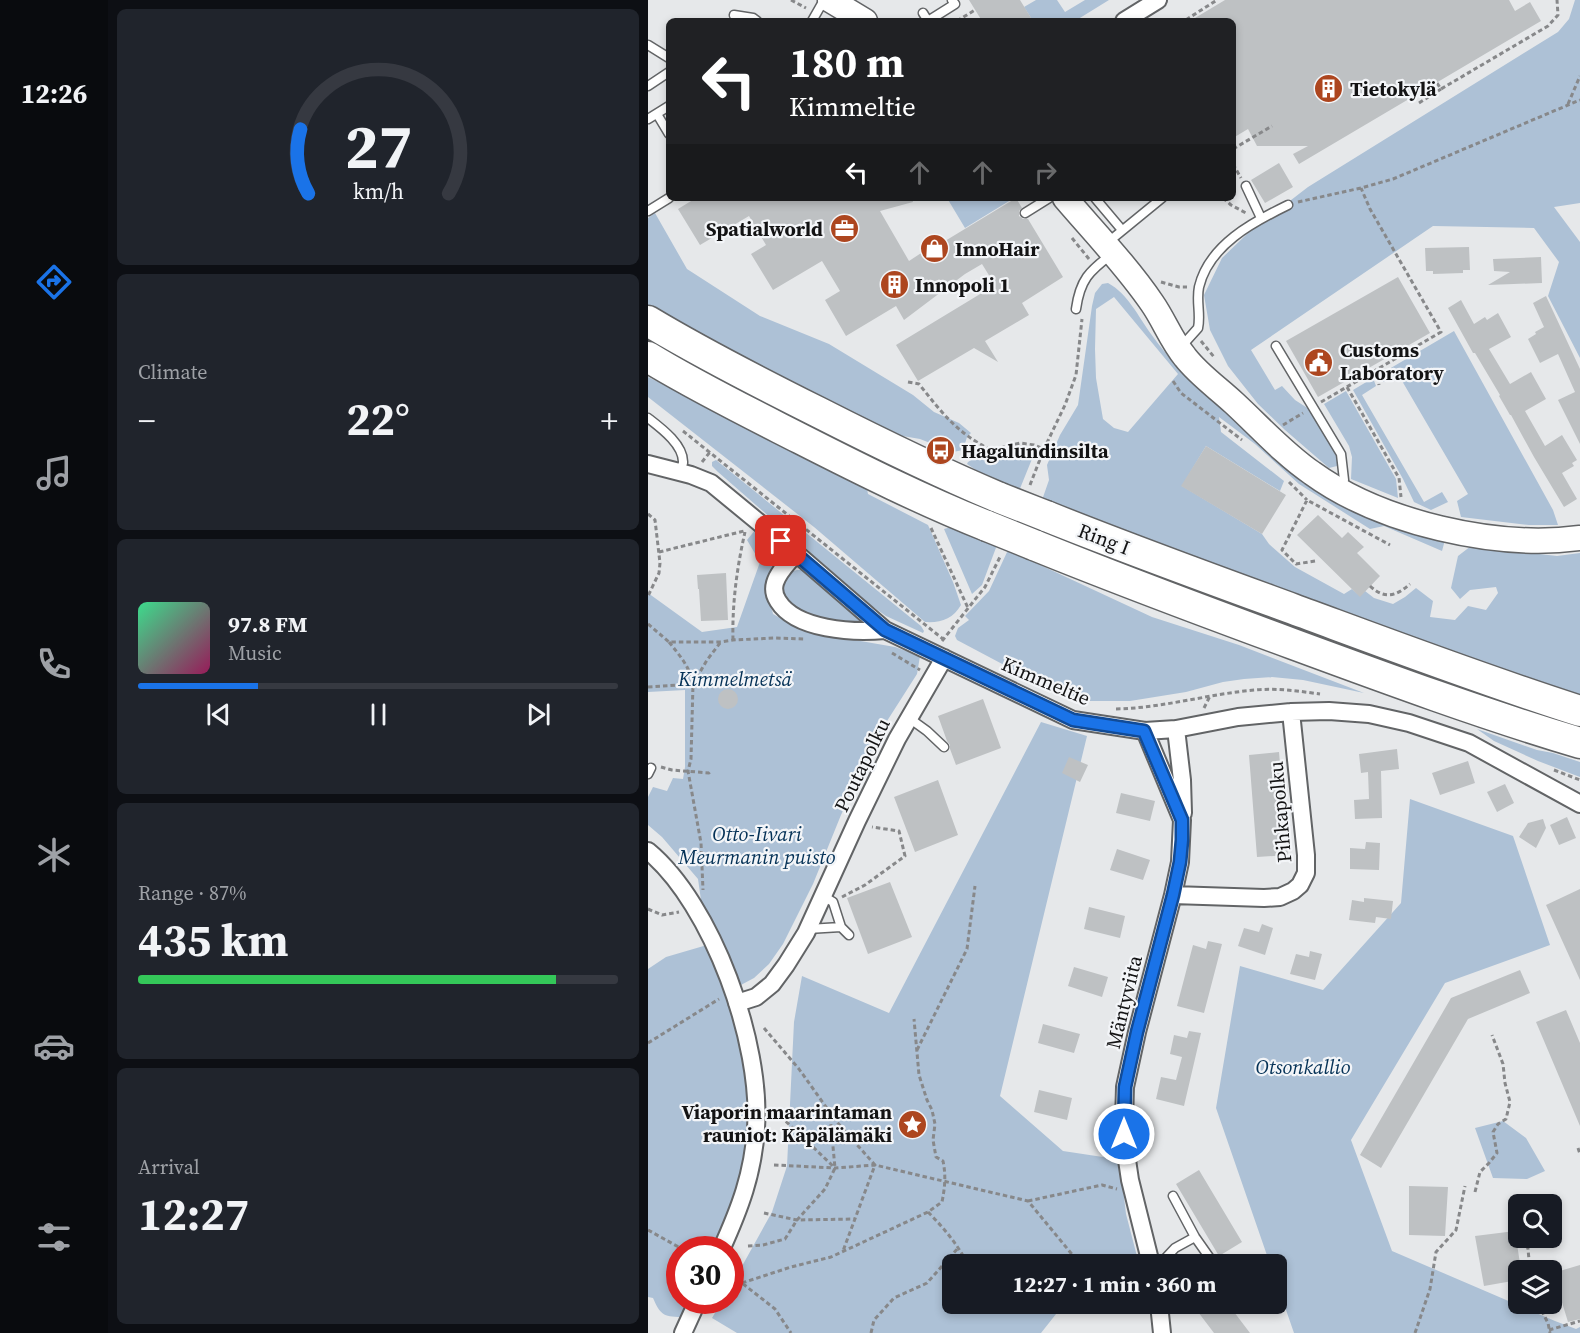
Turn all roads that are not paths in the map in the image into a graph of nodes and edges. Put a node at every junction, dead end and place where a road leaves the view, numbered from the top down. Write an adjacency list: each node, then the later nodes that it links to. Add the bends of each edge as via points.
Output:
1 (952, 0): 8 (lane, via 955,4)
2 (1158, 0): 9 (street)
3 (832, 1): 6 (lane); 7 (main road)
4 (734, 15): 5 (lane)
5 (753, 18)
6 (815, 18)
7 (860, 18)
8 (926, 18)
9 (1129, 18)
10 (648, 45): 11 (lane)
11 (666, 56)
12 (666, 74): 13 (lane)
13 (648, 86)
14 (666, 108): 15 (lane)
15 (657, 114): 16 (lane); 17 (lane)
16 (648, 120)
17 (666, 129)
18 (1246, 186): 27 (lane)
19 (666, 200): 25 (lane)
20 (1044, 201): 26 (lane)
21 (1068, 201): 28 (main road)
22 (1096, 201): 28 (lane)
23 (1159, 201): 28 (lane)
24 (1288, 205): 27 (lane)
25 (648, 211)
26 (1025, 213)
27 (1261, 218): 31 (lane, via 1218,252 1204,270 1198,296 1199,324)
28 (1113, 242): 29 (lane, via 1083,282); 31 (main road, via 1152,304)
29 (1079, 311)
30 (648, 321): 42 (highway, Ring I, bridge, via 859,433 1000,498 1392,646)
31 (1184, 344): 37 (main road, via 1198,372 1293,460)
32 (1276, 346): 37 (lane, via 1341,454 1344,480)
33 (648, 357): 47 (highway, Ring I, bridge, via 996,537 1034,545 1381,677)
34 (648, 418): 36 (lane, via 681,450)
35 (648, 464): 36 (street, Kimmeltie)
36 (680, 472): 39 (street, Kimmeltie, via 711,483)
37 (1338, 490): 38 (main road, via 1407,519 1461,533 1528,541)
38 (1580, 538)
39 (796, 554): 40 (street, Kimmeltie); 40 (street, via 775,583 775,597 784,609 800,620 836,629)
40 (885, 630): 41 (street, Kimmeltie)
41 (939, 656): 44 (street, Poutapolku); 46 (street, Kimmeltie, via 1073,720)
42 (1580, 711)
43 (1291, 712): 45 (street, Kimmeltie); 49 (street, Kimmeltie, via 1369,714 1408,723 1469,743); 52 (street, Pihkapolku, via 1306,855 1306,873 1300,885 1274,898)
44 (909, 718): 48 (lane); 53 (street, Poutapolku, via 857,821)
45 (1176, 729): 46 (street, Kimmeltie); 50 (street, Mäntyviita)
46 (1144, 731): 50 (street, Mäntyviita)
47 (1580, 743)
48 (944, 747)
49 (1580, 804)
50 (1182, 820): 52 (street, Mäntyviita, via 1180,862)
51 (648, 851): 57 (street, via 667,868 692,904 712,940)
52 (1173, 895): 61 (street, Mäntyviita, via 1125,1087 1128,1171)
53 (828, 899): 54 (lane); 55 (street, Poutapolku)
54 (841, 927): 55 (lane); 56 (lane)
55 (808, 929): 57 (street, Poutapolku, via 772,984 756,997)
56 (849, 935)
57 (735, 998): 59 (street, via 755,1076 756,1126 751,1171)
58 (1173, 1196): 60 (lane)
59 (727, 1236)
60 (1195, 1237): 62 (lane); 63 (lane)
61 (1149, 1254)
62 (1169, 1254)
63 (1207, 1254)
64 (692, 1314): 66 (street)
65 (1160, 1314): 67 (street)
66 (683, 1333)
67 (1162, 1333)

